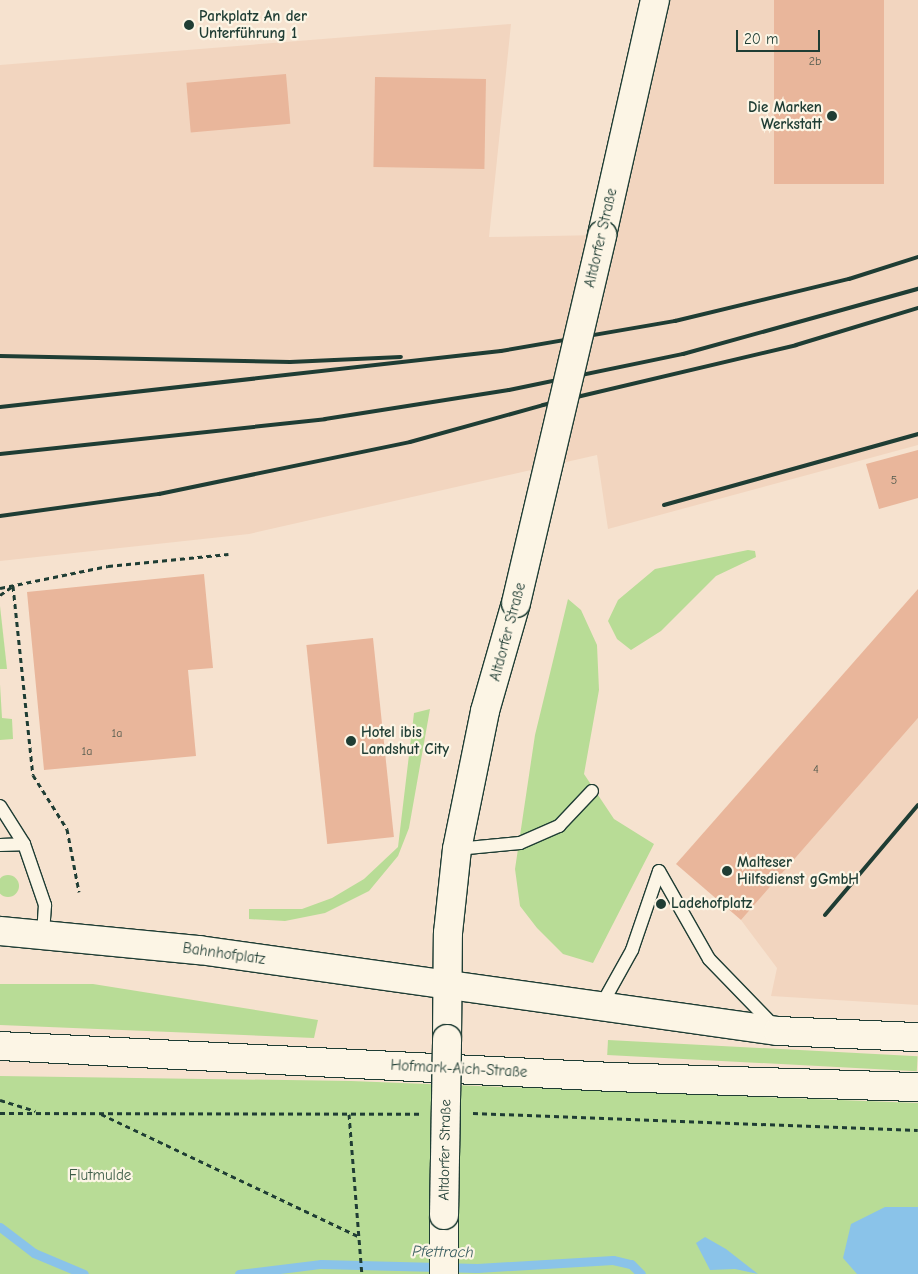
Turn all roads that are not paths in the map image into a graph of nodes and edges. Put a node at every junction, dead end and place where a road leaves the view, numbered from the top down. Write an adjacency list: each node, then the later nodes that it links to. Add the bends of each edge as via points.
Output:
1 (655, 0): 6 (main road, Altdorfer Straße, bridge, via 516,602 485,711)
2 (592, 791): 6 (lane, via 559,826 520,843)
3 (0, 806): 4 (lane)
4 (24, 844): 5 (lane); 8 (lane, via 45,906)
5 (0, 845)
6 (457, 849): 9 (main road, Altdorfer Straße)
7 (0, 931): 8 (main road, Bahnhofplatz)
8 (43, 933): 9 (main road, Bahnhofplatz)
9 (447, 985): 10 (main road); 15 (main road, Altdorfer Straße, bridge)
10 (602, 1004): 11 (main road); 11 (lane, via 632,950 659,871 709,959)
11 (778, 1031): 12 (main road)
12 (918, 1036)
13 (0, 1046): 14 (main road, Hofmark-Aich-Straße, via 612,1077)
14 (918, 1087)
15 (444, 1274)

